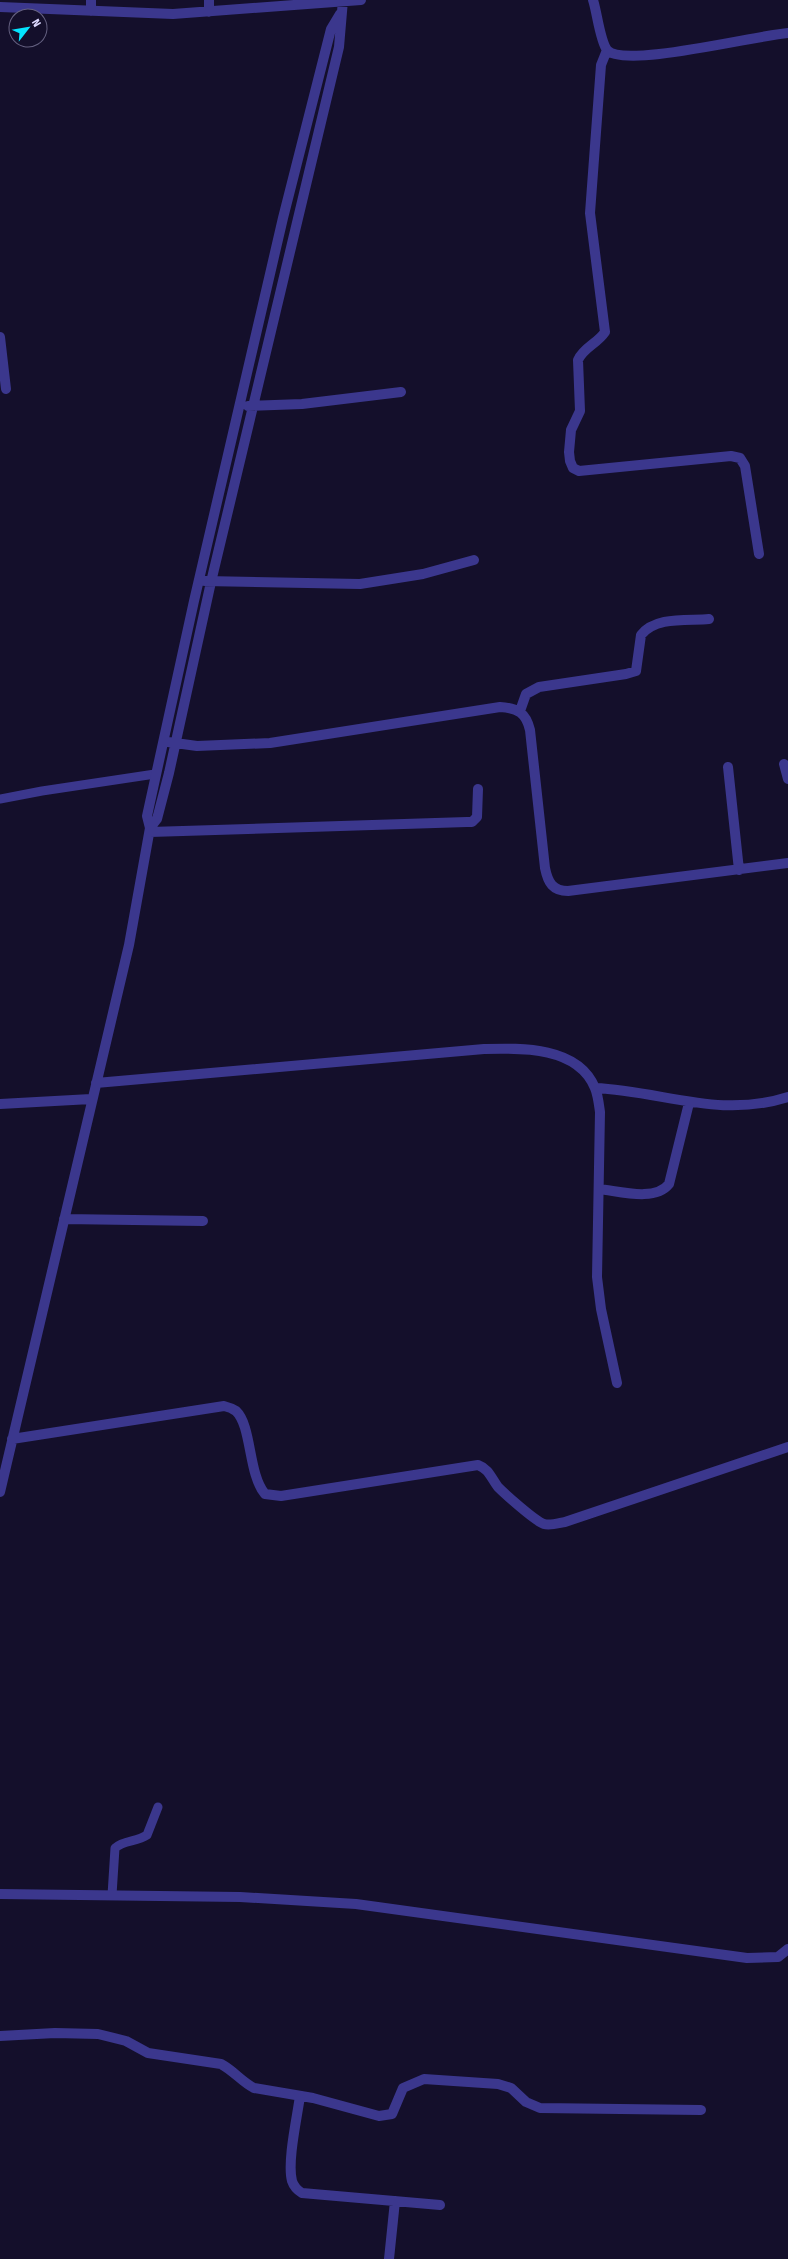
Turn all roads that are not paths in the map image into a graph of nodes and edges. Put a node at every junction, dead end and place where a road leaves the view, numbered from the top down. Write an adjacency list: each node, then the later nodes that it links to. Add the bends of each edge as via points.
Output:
1 (91, 0): 7 (street)
2 (209, 0): 8 (street)
3 (361, 0): 5 (street)
4 (593, 0): 11 (street)
5 (342, 1): 8 (street); 9 (street)
6 (0, 7): 7 (street)
7 (91, 11): 8 (street, via 173,14)
8 (209, 12)
9 (340, 13): 12 (street, via 329,36); 13 (street, via 339,47)
10 (788, 33): 11 (street, via 634,57 613,55)
11 (607, 50): 19 (street, via 601,70 590,212 605,332 581,353 578,360 580,411 571,430 570,461 573,468 579,471 731,456 740,458 745,466)
12 (280, 231): 13 (street); 17 (street)
13 (295, 235): 18 (street)
14 (0, 337): 15 (street)
15 (6, 390)
16 (401, 392): 18 (street)
17 (240, 406): 18 (street); 21 (street)
18 (254, 407): 22 (street)
19 (759, 554)
20 (474, 560): 22 (street, via 423,574 360,584)
21 (199, 580): 22 (street); 25 (street)
22 (211, 582): 26 (street)
23 (709, 620): 24 (street, via 667,622 652,626 641,634 636,671 539,687 526,694)
24 (520, 711): 26 (street, via 500,707 270,743 225,746); 35 (street, via 527,718 530,730 545,868 554,888 568,891)
25 (162, 740): 26 (street); 29 (street)
26 (174, 744): 33 (street, via 157,819)
27 (784, 764): 30 (street)
28 (728, 767): 35 (street)
29 (155, 774): 32 (lane); 33 (street, via 147,816)
30 (788, 779)
31 (478, 790): 33 (street, via 477,818 472,822)
32 (0, 799)
33 (150, 830): 36 (street, via 129,945)
34 (788, 863): 35 (street)
35 (739, 870)
36 (96, 1083): 37 (street, via 511,1048 549,1053 571,1061 586,1074); 39 (street)
37 (595, 1088): 40 (street, via 639,1092); 42 (street, via 601,1132)
38 (788, 1098): 40 (street, via 733,1106)
39 (91, 1099): 41 (street); 43 (street)
40 (689, 1103): 42 (street, via 670,1184 666,1188 647,1194)
41 (0, 1104)
42 (599, 1189): 45 (street, via 597,1277 601,1309)
43 (64, 1219): 44 (street); 46 (street)
44 (203, 1221)
45 (617, 1383)
46 (12, 1439): 47 (street, via 224,1406 236,1412 243,1425 256,1479 265,1494 281,1496 478,1465 488,1471 503,1492 545,1524 566,1522); 48 (street)
47 (788, 1448)
48 (3, 1465): 49 (street)
49 (0, 1492)
50 (158, 1807): 52 (lane, via 147,1835 138,1840 119,1844 115,1848)
51 (0, 1894): 52 (street)
52 (112, 1895): 53 (street, via 240,1897 356,1904 747,1958 778,1957)
53 (788, 1949)
54 (0, 2036): 55 (street, via 55,2033 115,2036 148,2053 221,2064 254,2088)
55 (300, 2096): 56 (street, via 386,2116 392,2114 403,2088 424,2079 498,2084 511,2088 526,2102 540,2108); 57 (street, via 291,2168 292,2181 297,2190 302,2193)
56 (701, 2110)
57 (395, 2201): 58 (street); 59 (street)
58 (440, 2205)
59 (389, 2259)

